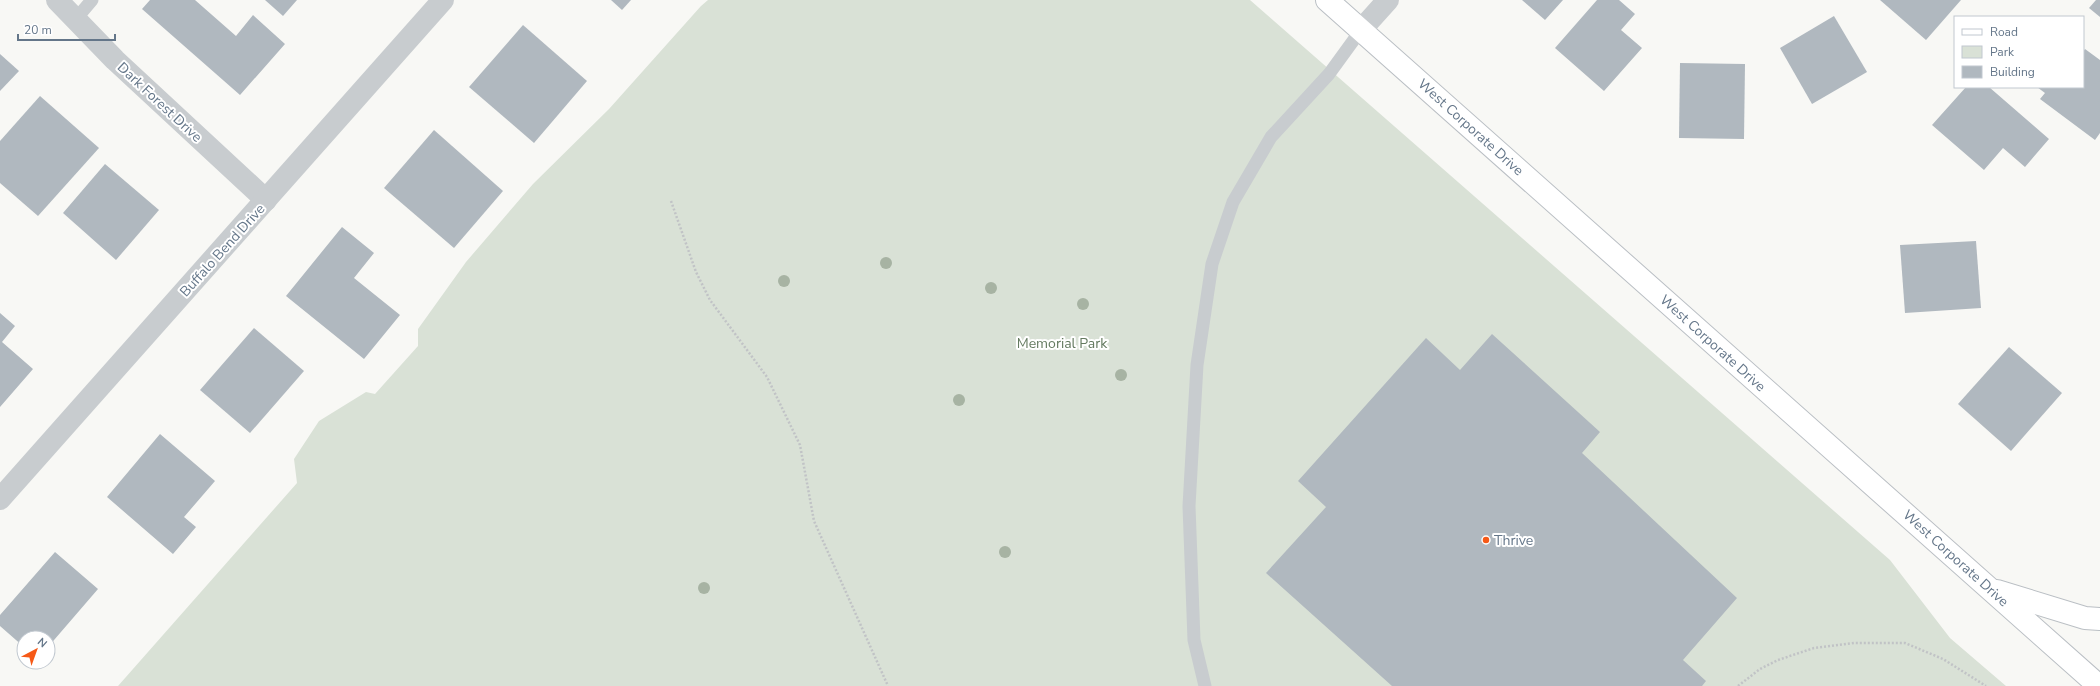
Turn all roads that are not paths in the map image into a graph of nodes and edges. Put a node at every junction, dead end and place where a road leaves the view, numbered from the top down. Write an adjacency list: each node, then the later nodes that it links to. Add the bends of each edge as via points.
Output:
1 (57, 0): 6 (street, Dark Forest Drive)
2 (92, 0): 6 (lane)
3 (444, 0): 8 (street, Buffalo Bend Drive)
4 (1327, 0): 7 (street, West Corporate Drive)
5 (1388, 0): 7 (street)
6 (74, 20): 8 (street, Dark Forest Drive)
7 (1361, 30): 10 (street, West Corporate Drive); 12 (lane, via 1329,74 1271,137 1233,202 1212,264 1197,365 1189,506 1194,640)
8 (266, 200): 9 (street, Buffalo Bend Drive)
9 (0, 499)
10 (1990, 588): 11 (street, via 2085,618); 13 (street, West Corporate Drive)
11 (2100, 619)
12 (1204, 686)
13 (2099, 686)

